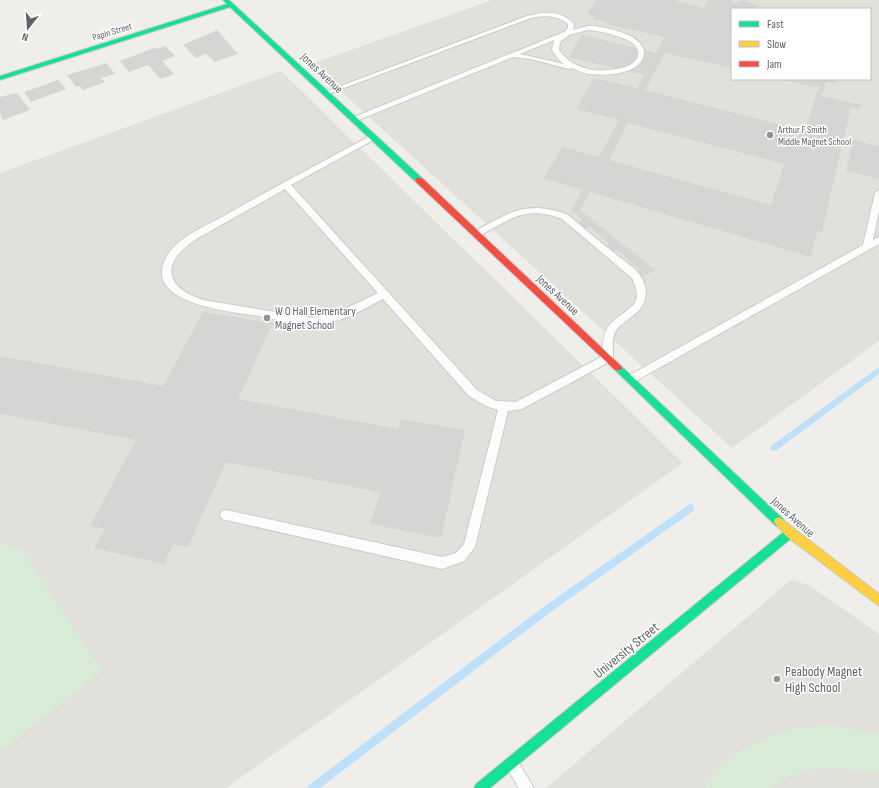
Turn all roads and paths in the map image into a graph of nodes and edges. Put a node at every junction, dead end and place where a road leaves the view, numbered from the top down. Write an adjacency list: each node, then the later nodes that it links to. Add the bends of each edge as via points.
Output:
1 (229, 3): 7 (street, Papin Street); 8 (street, Jones Avenue)
2 (568, 21): 3 (lane); 4 (lane, via 571,28); 8 (lane, via 548,14 529,16)
3 (588, 28): 4 (lane); 6 (lane, via 602,28 625,35 634,41 640,55 630,68 618,72 588,72)
4 (566, 33): 5 (lane); 6 (lane, via 558,39 555,46 557,54)
5 (512, 55): 6 (lane); 9 (lane)
6 (574, 68)
7 (0, 78)
8 (326, 94): 9 (street, Jones Avenue)
9 (353, 119): 10 (street, Jones Avenue)
10 (373, 138): 11 (lane); 13 (street, Jones Avenue)
11 (286, 185): 16 (lane); 16 (lane, via 178,248 171,257 167,269 169,281 176,291 188,299 202,303 312,322 330,319 356,309)
12 (879, 194): 15 (lane)
13 (476, 234): 17 (street, Jones Avenue); 17 (lane, via 528,209 553,211 565,217 636,276 642,288 642,300 636,309 613,327 607,337)
14 (879, 240): 15 (lane)
15 (867, 247): 18 (lane)
16 (384, 294): 19 (lane, via 473,393 488,403)
17 (608, 358): 18 (street, Jones Avenue); 19 (lane, via 518,406)
18 (631, 379): 21 (street, Jones Avenue)
19 (504, 408): 20 (lane, via 469,547 460,557 442,563)
20 (226, 515)
21 (790, 533): 22 (street, Jones Avenue); 23 (street, University Street)
22 (879, 600)
23 (511, 763): 24 (street, University Street); 25 (lane)
24 (480, 788)
25 (527, 788)

